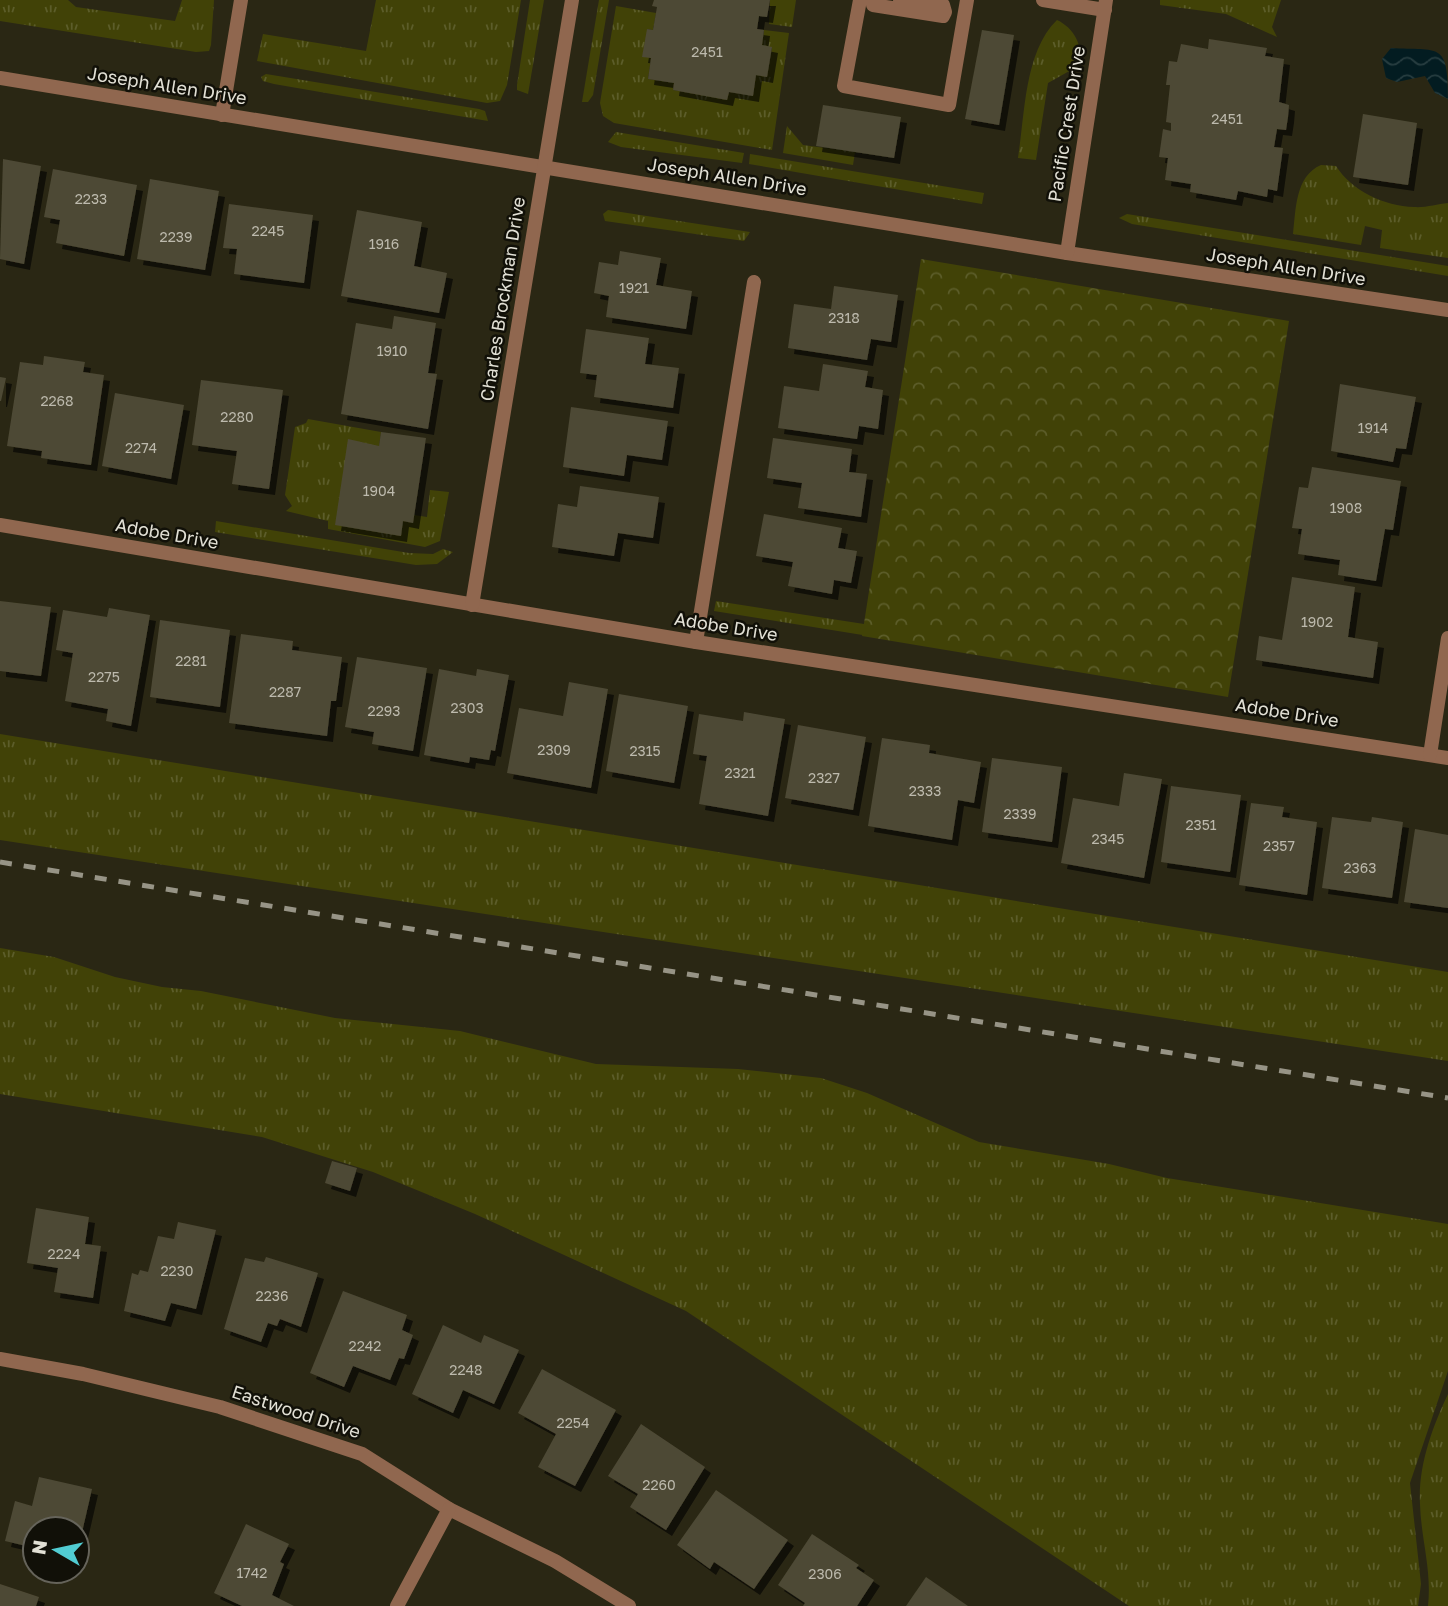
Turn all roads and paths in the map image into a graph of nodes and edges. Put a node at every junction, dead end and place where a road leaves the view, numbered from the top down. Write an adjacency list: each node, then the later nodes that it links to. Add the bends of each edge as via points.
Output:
1 (241, 0): 10 (street)
2 (572, 0): 11 (street, Charles Brockman Drive)
3 (860, 0): 6 (street, via 844,86 949,105)
4 (873, 0): 5 (street, via 873,5 943,16 945,12 943,5)
5 (900, 0)
6 (967, 0)
7 (1043, 0): 8 (street)
8 (1106, 5): 12 (street, Pacific Crest Drive)
9 (0, 78): 10 (street, Joseph Allen Drive)
10 (222, 115): 11 (street, Joseph Allen Drive)
11 (545, 166): 12 (street, Joseph Allen Drive); 16 (street, Charles Brockman Drive)
12 (1067, 253): 14 (street, Joseph Allen Drive)
13 (754, 282): 18 (street)
14 (1448, 310)
15 (0, 525): 16 (street, Adobe Drive)
16 (472, 605): 18 (street, Adobe Drive)
17 (1448, 638): 19 (street)
18 (696, 642): 19 (street, Adobe Drive)
19 (1430, 755): 20 (street, Adobe Drive)
20 (1448, 758)
21 (0, 1359): 22 (street, Eastwood Drive, via 220,1407 362,1454)
22 (449, 1509): 23 (street); 24 (street, Eastwood Drive, via 555,1561)
23 (397, 1606)
24 (629, 1606)

